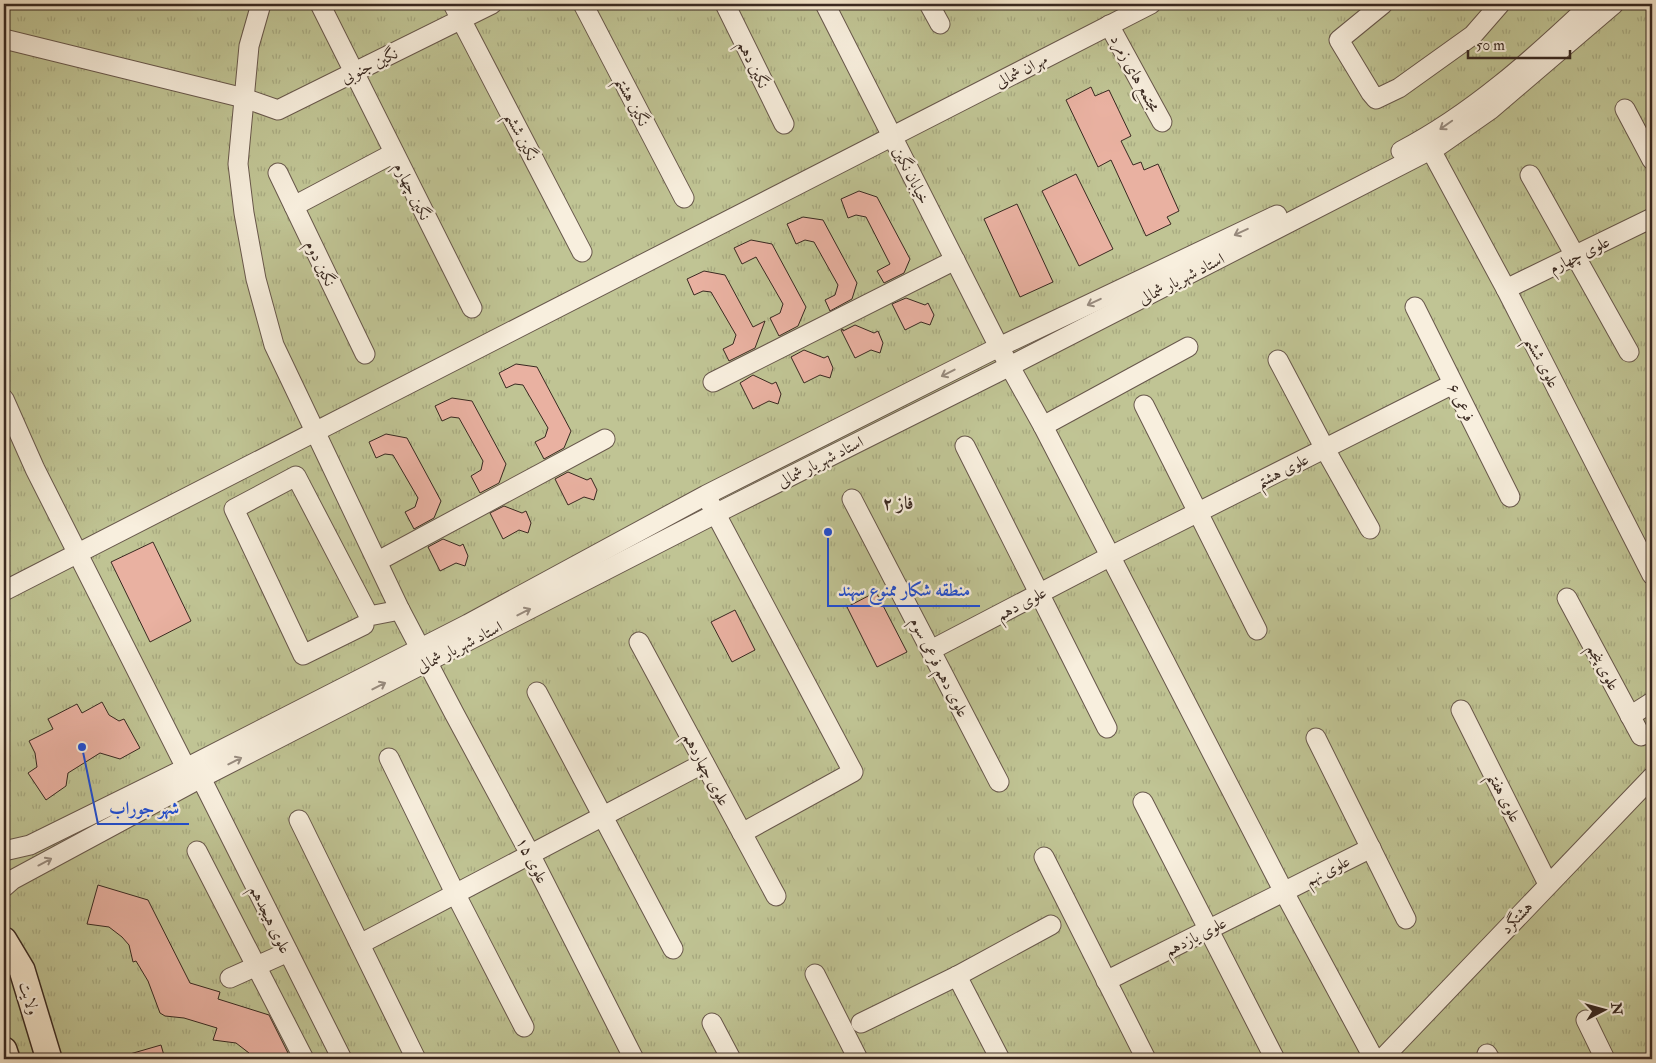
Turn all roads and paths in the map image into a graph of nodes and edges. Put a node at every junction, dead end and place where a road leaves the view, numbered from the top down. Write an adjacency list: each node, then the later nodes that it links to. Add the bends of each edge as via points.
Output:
1 (261, 4): 18 (street, علوی ۱۵, via 249,46)
2 (320, 4): 17 (street, نگین چهارم)
3 (492, 4): 13 (street, نگین جنوبی)
4 (583, 4): 28 (street, نگین هشتم)
5 (725, 4): 21 (street, نگین دهم)
6 (825, 4): 22 (street, خیابان نگین)
7 (929, 4): 14 (street)
8 (1151, 4): 15 (street, مهران شمالی)
9 (1383, 4): 10 (street, via 1339,40 1376,99 1399,88 1473,35)
10 (1500, 4)
11 (1614, 4): 12 (street, استاد شهریار شمالی)
12 (1592, 7): 23 (street, استاد شهریار شمالی)
13 (457, 12): 17 (street, نگین جنوبی); 31 (street, نگین ششم)
14 (940, 24)
15 (1109, 25): 20 (street, مجتمع های زمرد); 22 (street, مهران شمالی)
16 (4, 39): 18 (street, نگین جنوبی)
17 (354, 74): 18 (street, نگین جنوبی, via 278,110); 24 (street, نگین چهارم)
18 (244, 98): 48 (street, علوی ۱۵, via 238,164 256,279 274,345)
19 (1625, 109): 25 (street)
20 (1162, 122)
21 (784, 124)
22 (892, 136): 33 (street, خیابان نگین); 48 (street, مهران شمالی)
23 (1428, 144): 34 (street, علوی ششم); 37 (street, استاد شهریار شمالی, one-way to 37); 42 (street, استاد شهریار شمالی)
24 (394, 153): 29 (street); 36 (street, نگین چهارم)
25 (1652, 160)
26 (278, 174): 29 (street, نگین دوم)
27 (1530, 175): 32 (street)
28 (684, 198)
29 (294, 206): 40 (street, نگین دوم)
30 (1652, 218): 32 (street, علوی چهارم)
31 (582, 252)
32 (1575, 256): 34 (street, علوی چهارم); 39 (street)
33 (955, 260): 37 (street, خیابان نگین); 43 (street)
34 (1506, 289): 58 (street, علوی ششم)
35 (1415, 307): 44 (street, فرعی ۶)
36 (472, 308)
37 (999, 347): 42 (street, خیابان نگین); 52 (street, استاد شهریار شمالی, one-way to 52)
38 (1188, 347): 47 (street)
39 (1629, 352)
40 (364, 354)
41 (1278, 360): 51 (street)
42 (1010, 366): 47 (street, خیابان نگین); 56 (street, استاد شهریار شمالی)
43 (713, 382)
44 (1454, 384): 51 (street, علوی هشتم); 53 (street, فرعی ۶)
45 (4, 399): 59 (street, علوی هیجدهم)
46 (1144, 405): 55 (street)
47 (1044, 426): 60 (street, خیابان نگین)
48 (315, 432): 59 (street, مهران شمالی); 61 (street, علوی ۱۵)
49 (605, 439): 61 (street)
50 (965, 446): 64 (street)
51 (1325, 449): 55 (street, علوی هشتم); 57 (street)
52 (706, 495): 56 (street); 71 (street, استاد شهریار شمالی, via 468,624)
53 (1510, 497)
54 (852, 499): 70 (street, علوی دهم فرعی سوم)
55 (1197, 513): 60 (street, علوی هشتم); 68 (street)
56 (715, 514): 71 (street, استاد شهریار شمالی, one-way to 56); 87 (street, via 853,772)
57 (1370, 529)
58 (1645, 542): 62 (street, علوی ششم)
59 (77, 553): 63 (street, مهران شمالی); 81 (street, علوی هیجدهم)
60 (1111, 556): 64 (street, علوی دهم); 95 (street, خیابان نگین)
61 (378, 561): 66 (street, علوی ۱۵)
62 (1652, 575)
63 (4, 591)
64 (1038, 594): 70 (street, علوی دهم); 76 (street)
65 (1567, 598): 75 (street, علوی پنجم)
66 (400, 610): 67 (street, via 369,616 296,476 234,509 303,655); 71 (street, علوی ۱۵)
67 (364, 626)
68 (1257, 630)
69 (639, 642): 80 (street, علوی چهاردهم)
70 (931, 650): 83 (street, علوی دهم فرعی سوم)
71 (424, 655): 81 (street, استاد شهریار شمالی); 91 (street, علوی ۱۵)
72 (537, 692): 85 (street)
73 (1652, 702): 75 (street)
74 (1461, 710): 93 (street, علوی هفتم)
75 (1630, 716): 77 (street, علوی پنجم)
76 (1108, 728)
77 (1641, 736)
78 (1316, 738): 88 (street)
79 (389, 758): 96 (street)
80 (704, 763): 85 (street); 87 (street, علوی چهاردهم)
81 (194, 773): 90 (street, استاد شهریار شمالی, via 30,845); 94 (street, استاد شهریار شمالی, one-way to 81); 104 (street, علوی هیجدهم)
82 (1652, 777): 93 (street, هشتگرد)
83 (1000, 782)
84 (1143, 802): 100 (street)
85 (603, 816): 91 (street); 103 (street)
86 (299, 820): 102 (street)
87 (742, 833): 97 (street, علوی چهاردهم)
88 (1371, 848): 95 (street, علوی نهم); 98 (street)
89 (197, 851): 105 (street)
90 (4, 852)
91 (530, 854): 96 (street); 122 (street, علوی ۱۵)
92 (1044, 857): 110 (street)
93 (1548, 884): 129 (street, هشتگرد)
94 (4, 887)
95 (1284, 892): 100 (street, علوی یازدهم); 128 (street, خیابان نگین)
96 (455, 893): 102 (street); 114 (street)
97 (776, 896)
98 (1406, 920)
99 (1051, 925): 108 (street)
100 (1208, 930): 110 (street, علوی یازدهم); 127 (street)
101 (4, 940): 106 (main road, ولایت)
102 (360, 944): 121 (street)
103 (673, 949)
104 (288, 952): 105 (street); 120 (street, علوی هیجدهم)
105 (256, 966): 109 (street); 119 (street)
106 (22, 970): 117 (main road, ولایت); 118 (main road, via 49,1021)
107 (815, 974): 124 (street)
108 (957, 976): 113 (street); 125 (street)
109 (230, 978)
110 (1106, 981): 126 (street)
111 (1586, 1020): 130 (street)
112 (712, 1023): 123 (street)
113 (861, 1023)
114 (524, 1027)
115 (4, 1050): 116 (main road)
116 (7, 1059)
117 (49, 1059)
118 (64, 1059)
119 (304, 1059)
120 (342, 1059)
121 (416, 1059)
122 (634, 1059)
123 (731, 1059)
124 (858, 1059)
125 (1000, 1059)
126 (1146, 1059)
127 (1275, 1059)
128 (1374, 1059)
129 (1382, 1059)
130 (1605, 1059)

